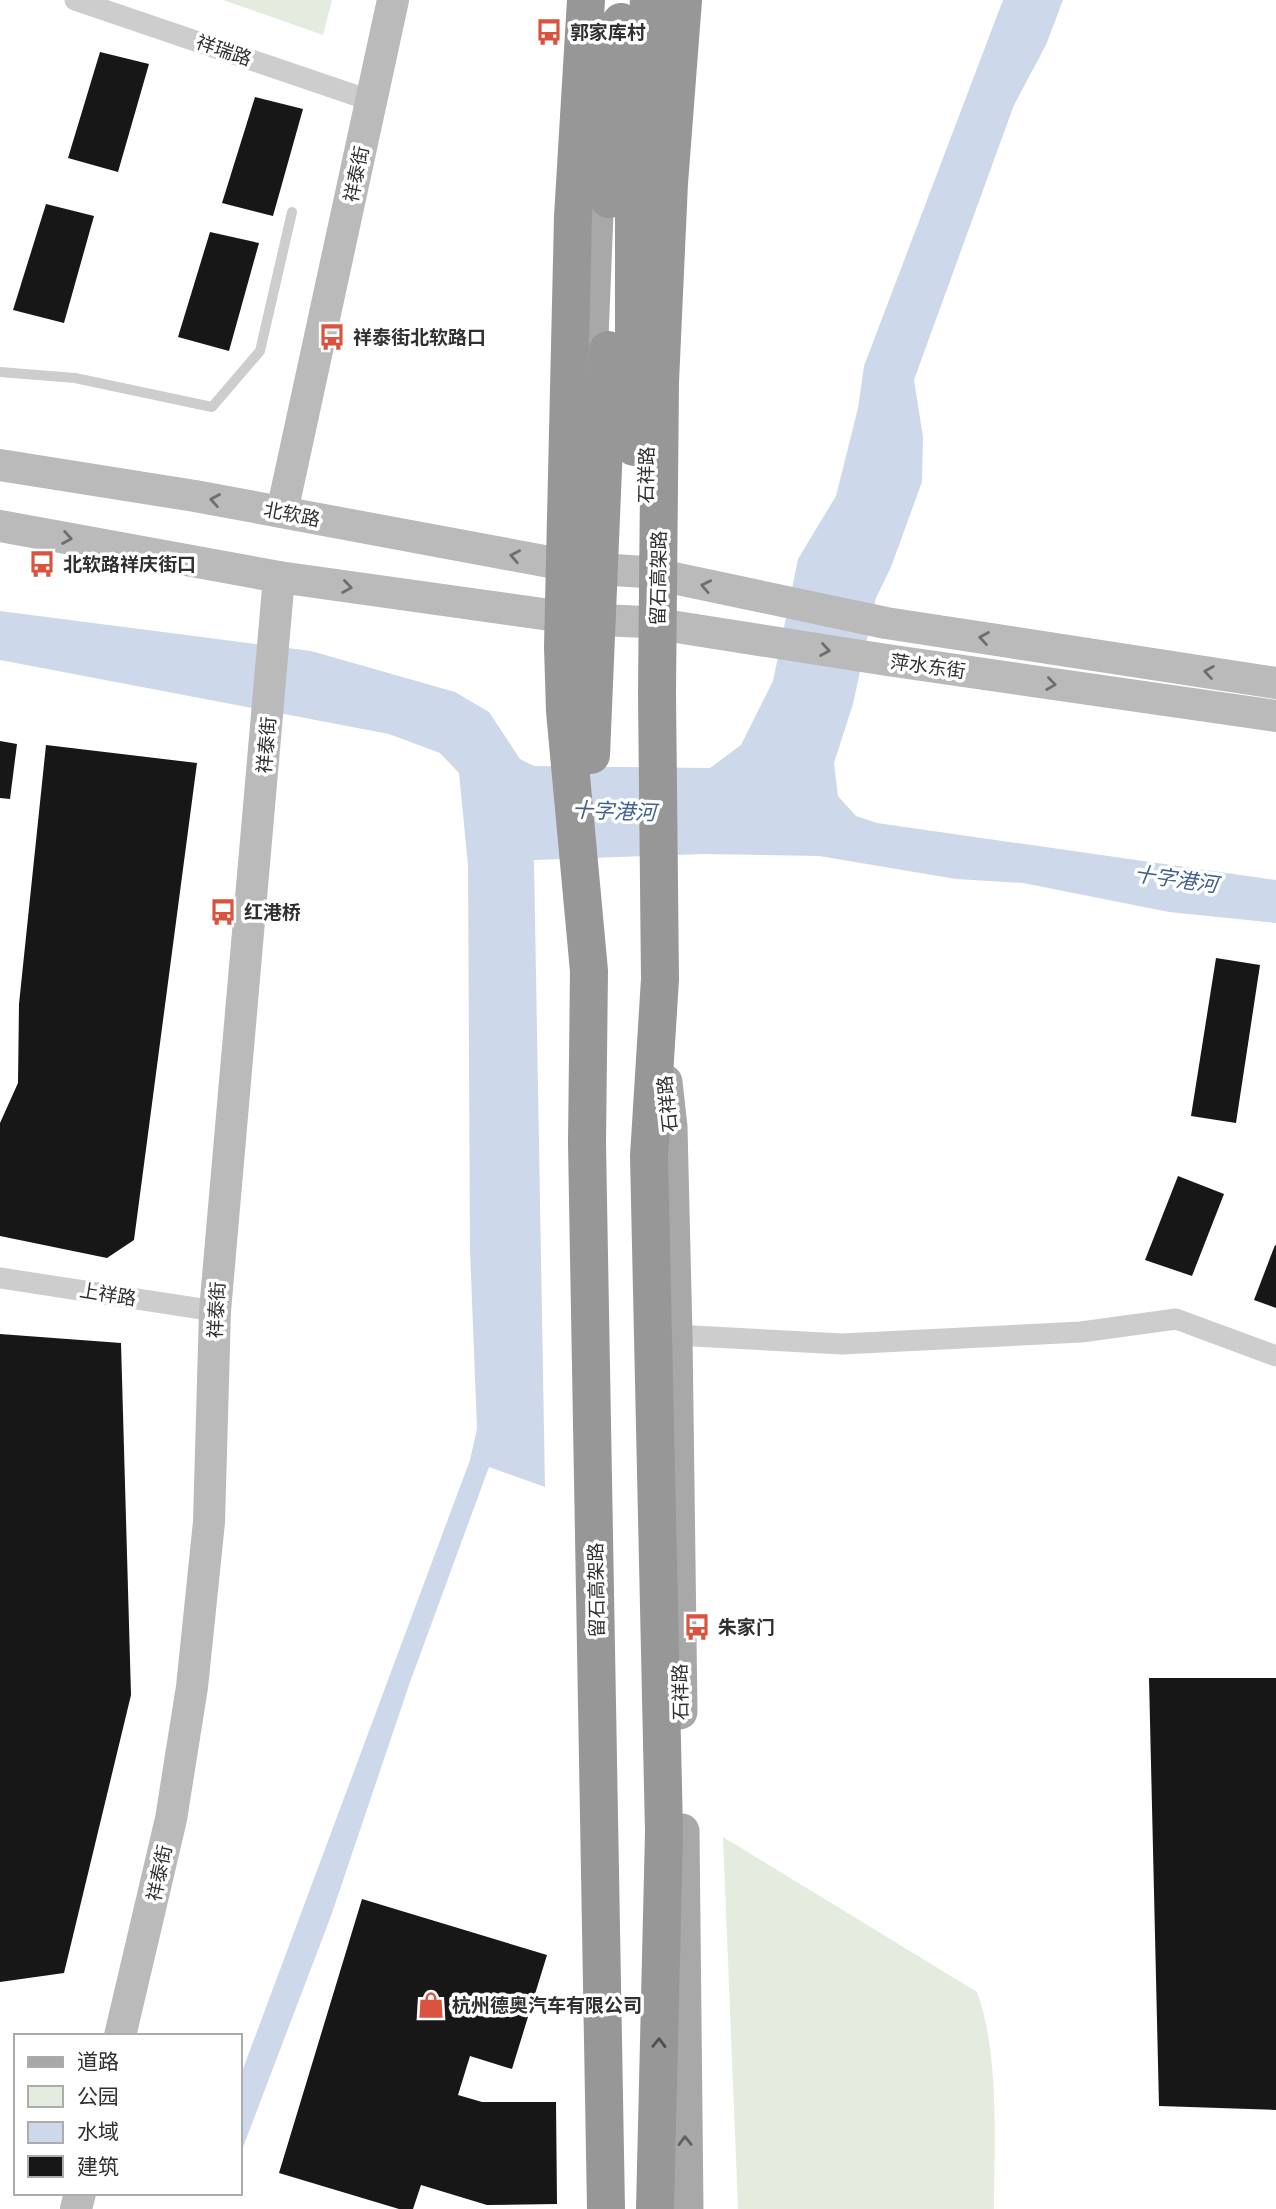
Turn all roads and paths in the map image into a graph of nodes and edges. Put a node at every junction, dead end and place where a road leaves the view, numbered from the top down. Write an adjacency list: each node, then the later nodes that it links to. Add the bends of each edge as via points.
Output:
1 (75, 0): 11 (street, 祥瑞路)
2 (393, 0): 11 (street, 祥泰街)
3 (586, 0): 25 (highway, 留石高架路, via 572,230 563,647)
4 (606, 0): 10 (highway)
5 (623, 0): 12 (highway, 留石高架路)
6 (649, 0): 12 (highway, 留石高架路)
7 (659, 0): 12 (highway)
8 (668, 0): 12 (main road, 石祥路)
9 (683, 0): 26 (highway, 留石高架路, via 660,382 660,979)
10 (603, 40): 18 (main road)
11 (372, 101): 16 (street, 祥泰街)
12 (637, 116): 19 (main road, 石祥路, via 648,249); 25 (highway, 留石高架路, via 608,219 608,379 591,708); 26 (highway, 留石高架路, via 632,272 636,764)
13 (292, 212): 14 (lane, via 260,351 212,407 75,379)
14 (0, 372)
15 (0, 465): 16 (street, 北软路, one-way to 15)
16 (282, 512): 18 (street, 北软路, one-way to 16)
17 (0, 526): 20 (street, one-way to 20)
18 (582, 568): 19 (street, 萍水东街); 21 (main road)
19 (645, 572): 22 (main road, 石祥路); 23 (street, 萍水东街, one-way to 19, via 886,623)
20 (279, 578): 21 (street, one-way to 21); 28 (street, 祥泰街)
21 (579, 619): 22 (street, 萍水东街); 32 (main road, via 572,748)
22 (645, 622): 24 (street, 萍水东街, one-way to 24); 29 (main road, 石祥路, via 652,975 670,1127)
23 (1276, 683)
24 (1276, 716)
25 (589, 971): 33 (highway, 留石高架路, via 587,1143)
26 (649, 1156): 34 (highway, 留石高架路, one-way to 26, via 664,1832)
27 (0, 1278): 28 (street, 上祥路)
28 (215, 1311): 31 (street, 祥泰街, via 209,1522 192,1687 171,1819)
29 (676, 1335): 30 (street, via 842,1344 1081,1332 1175,1319); 35 (main road, 石祥路, one-way to 29)
30 (1276, 1356)
31 (120, 2034)
32 (591, 2209)
33 (606, 2209)
34 (655, 2209)
35 (686, 2209)

